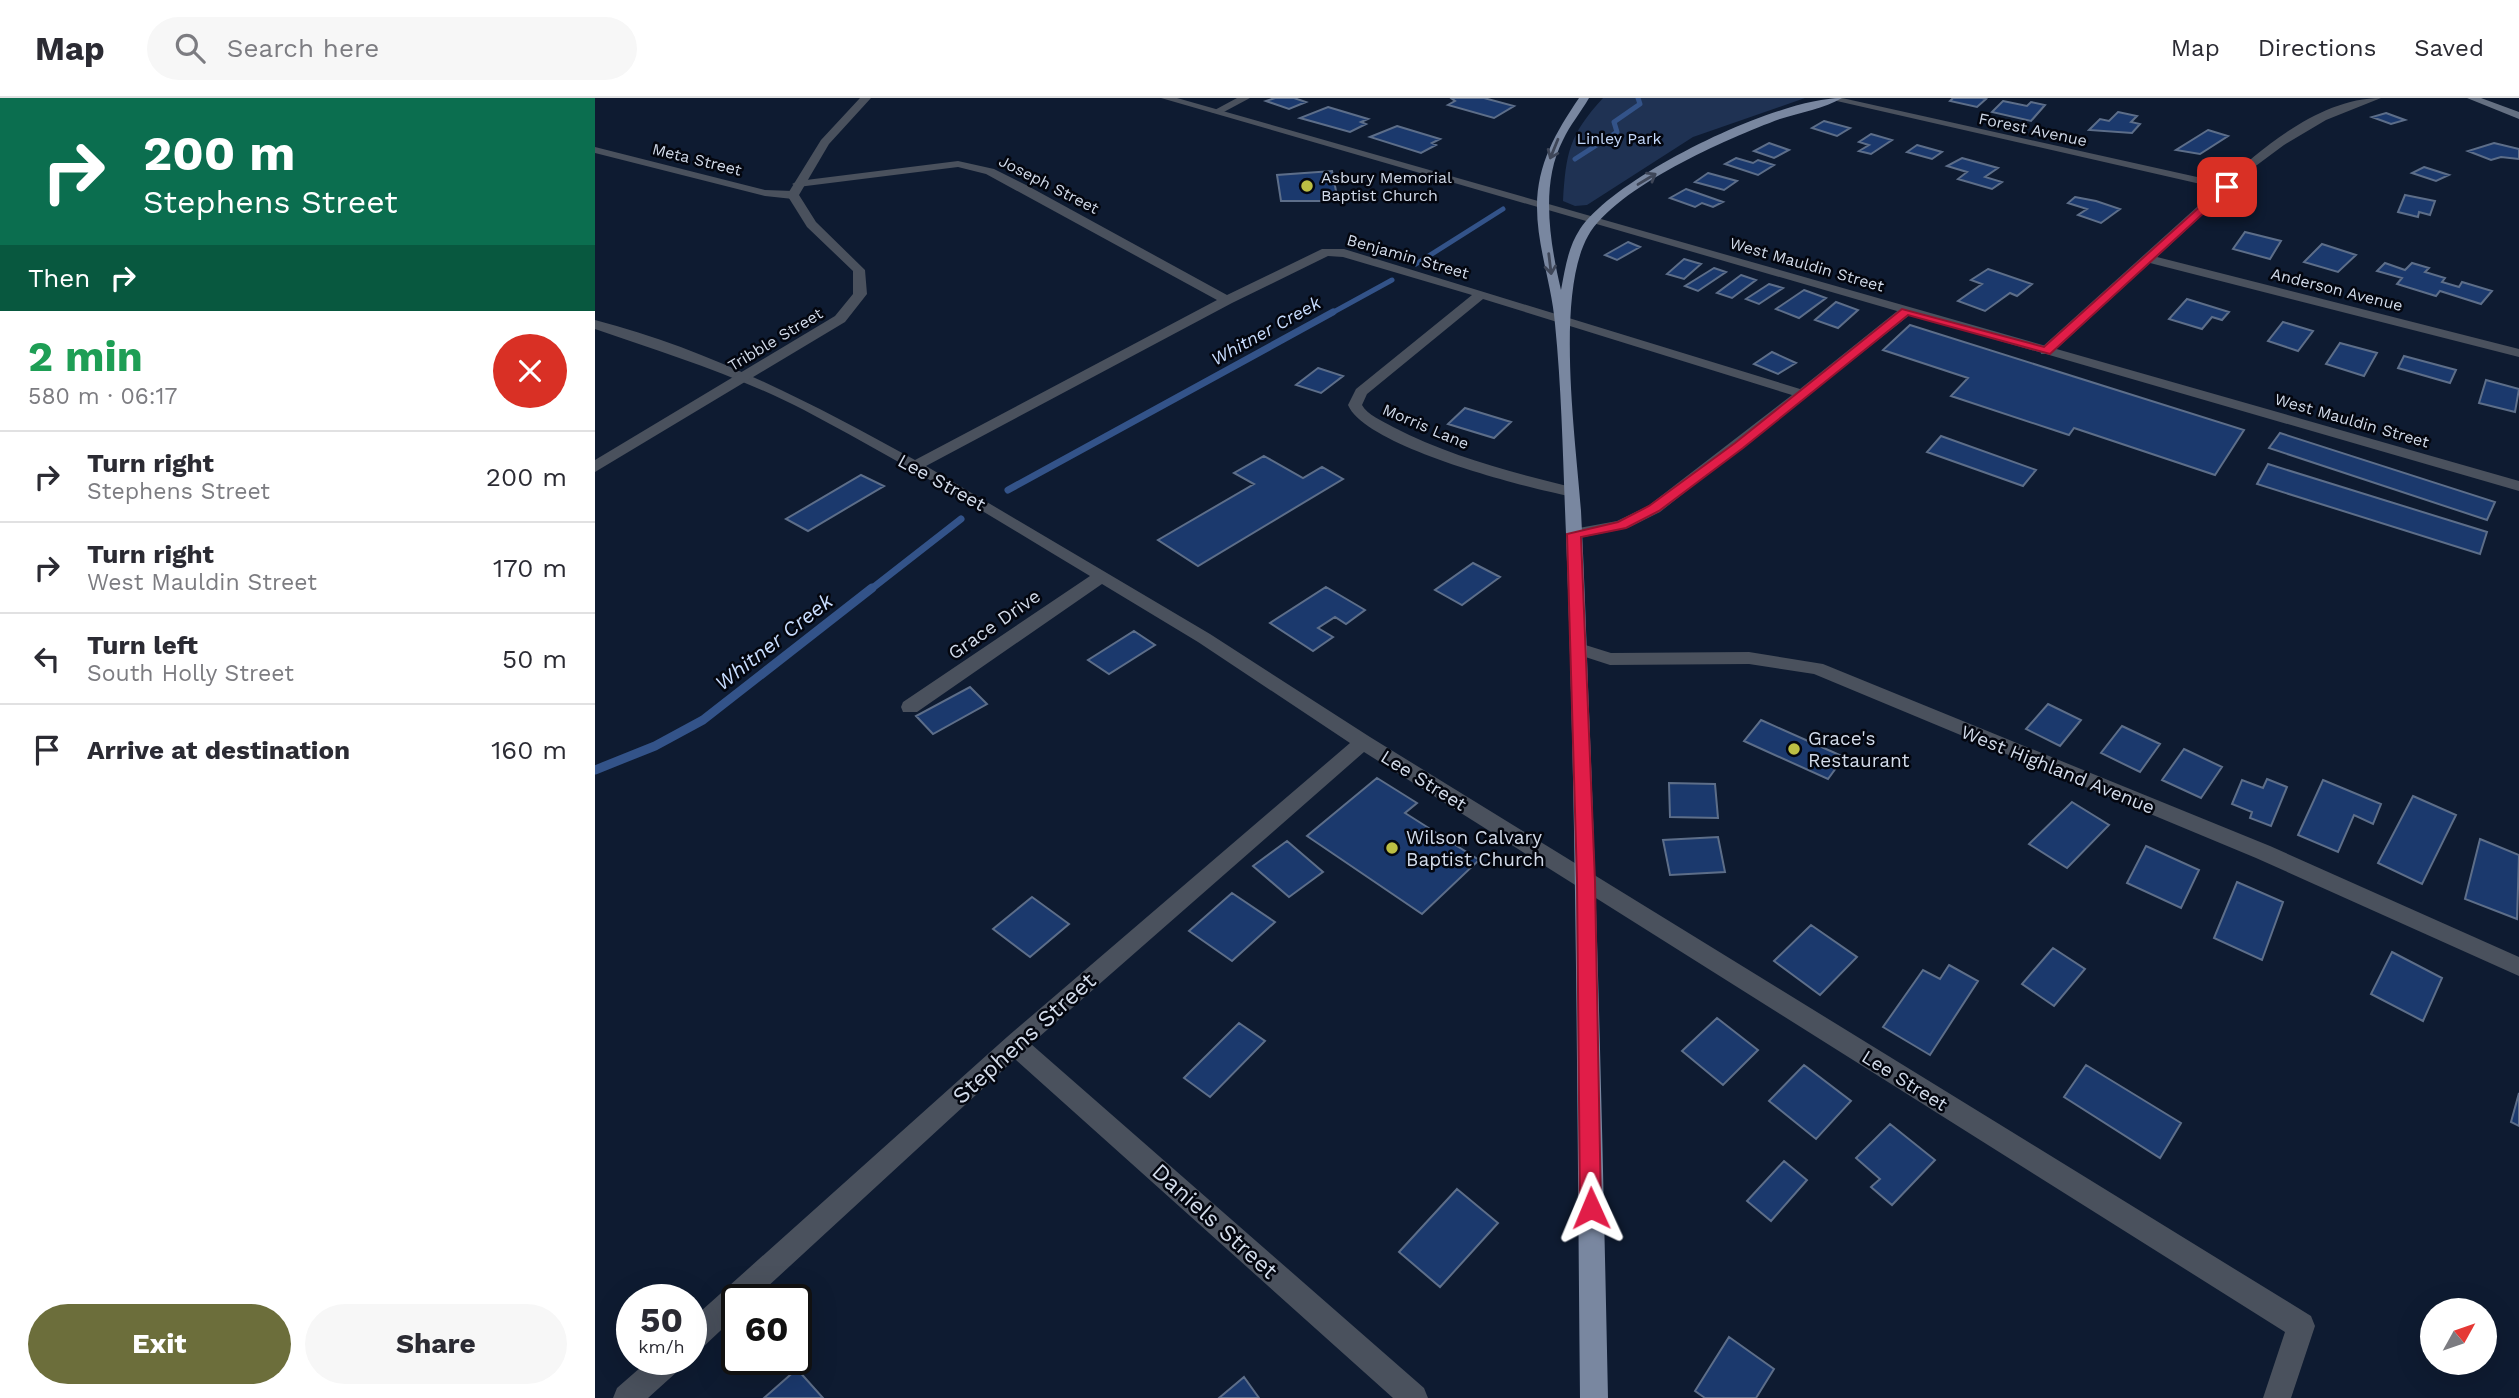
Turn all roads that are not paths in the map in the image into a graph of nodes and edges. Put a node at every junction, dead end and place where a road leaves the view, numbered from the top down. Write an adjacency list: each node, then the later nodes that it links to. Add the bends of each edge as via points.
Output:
1 (866, 98): 12 (street, via 825,142)
2 (1166, 98): 8 (street, West Mauldin Street)
3 (1245, 98): 8 (street)
4 (1584, 98): 13 (main road, one-way to 13, via 1557,140)
5 (2376, 98): 11 (street, via 2311,120)
6 (2472, 98): 9 (main road)
7 (1835, 99): 11 (street, Forest Avenue); 14 (main road, one-way to 7, via 1632,188 1701,147 1731,132)
8 (1216, 113): 13 (street, West Mauldin Street)
9 (2519, 116)
10 (595, 150): 12 (street, Meta Street, via 765,193)
11 (2227, 187): 15 (street)
12 (795, 189): 17 (street, Joseph Street, via 974,165); 23 (street, Tribble Street, via 795,203 859,270 860,294 840,319)
13 (1543, 206): 14 (street, West Mauldin Street); 19 (main road, one-way to 19)
14 (1593, 220): 18 (street, West Mauldin Street); 19 (main road, via 1577,247)
15 (2147, 258): 21 (street); 22 (street, Anderson Avenue)
16 (1479, 296): 17 (street, Benjamin Street, via 1345,253 1326,252); 19 (street, Benjamin Street); 28 (street, Morris Lane, via 1361,392 1357,412 1428,447 1519,483)
17 (1227, 300): 25 (street, Benjamin Street)
18 (1906, 311): 21 (street, West Mauldin Street); 24 (street)
19 (1562, 321): 24 (street, Benjamin Street); 28 (main road)
20 (595, 324): 23 (street, Lee Street)
21 (2046, 351): 27 (street, West Mauldin Street)
22 (2519, 353)
23 (742, 379): 25 (street, Lee Street, via 807,406); 26 (street, Tribble Street)
24 (1802, 394): 29 (street, via 1654,509 1622,525)
25 (915, 466): 30 (street, Lee Street)
26 (595, 467)
27 (2519, 486)
28 (1569, 491): 29 (main road)
29 (1574, 534): 31 (main road)
30 (1102, 576): 32 (street, Grace Drive); 33 (street, Lee Street)
31 (1579, 649): 34 (main road); 35 (street, West Highland Avenue, via 1610,659 1749,658 1817,668 2263,852)
32 (910, 707)
33 (1363, 742): 34 (street, Lee Street); 36 (street, Stephens Street)
34 (1586, 881): 41 (main road); 42 (street, Lee Street, via 2301,1326)
35 (2519, 967)
36 (1015, 1044): 37 (street, Stephens Street); 40 (street, Daniels Street)
37 (707, 1324)
38 (652, 1375): 39 (street)
39 (627, 1398)
40 (1414, 1398)
41 (1594, 1398)
42 (2277, 1398)

